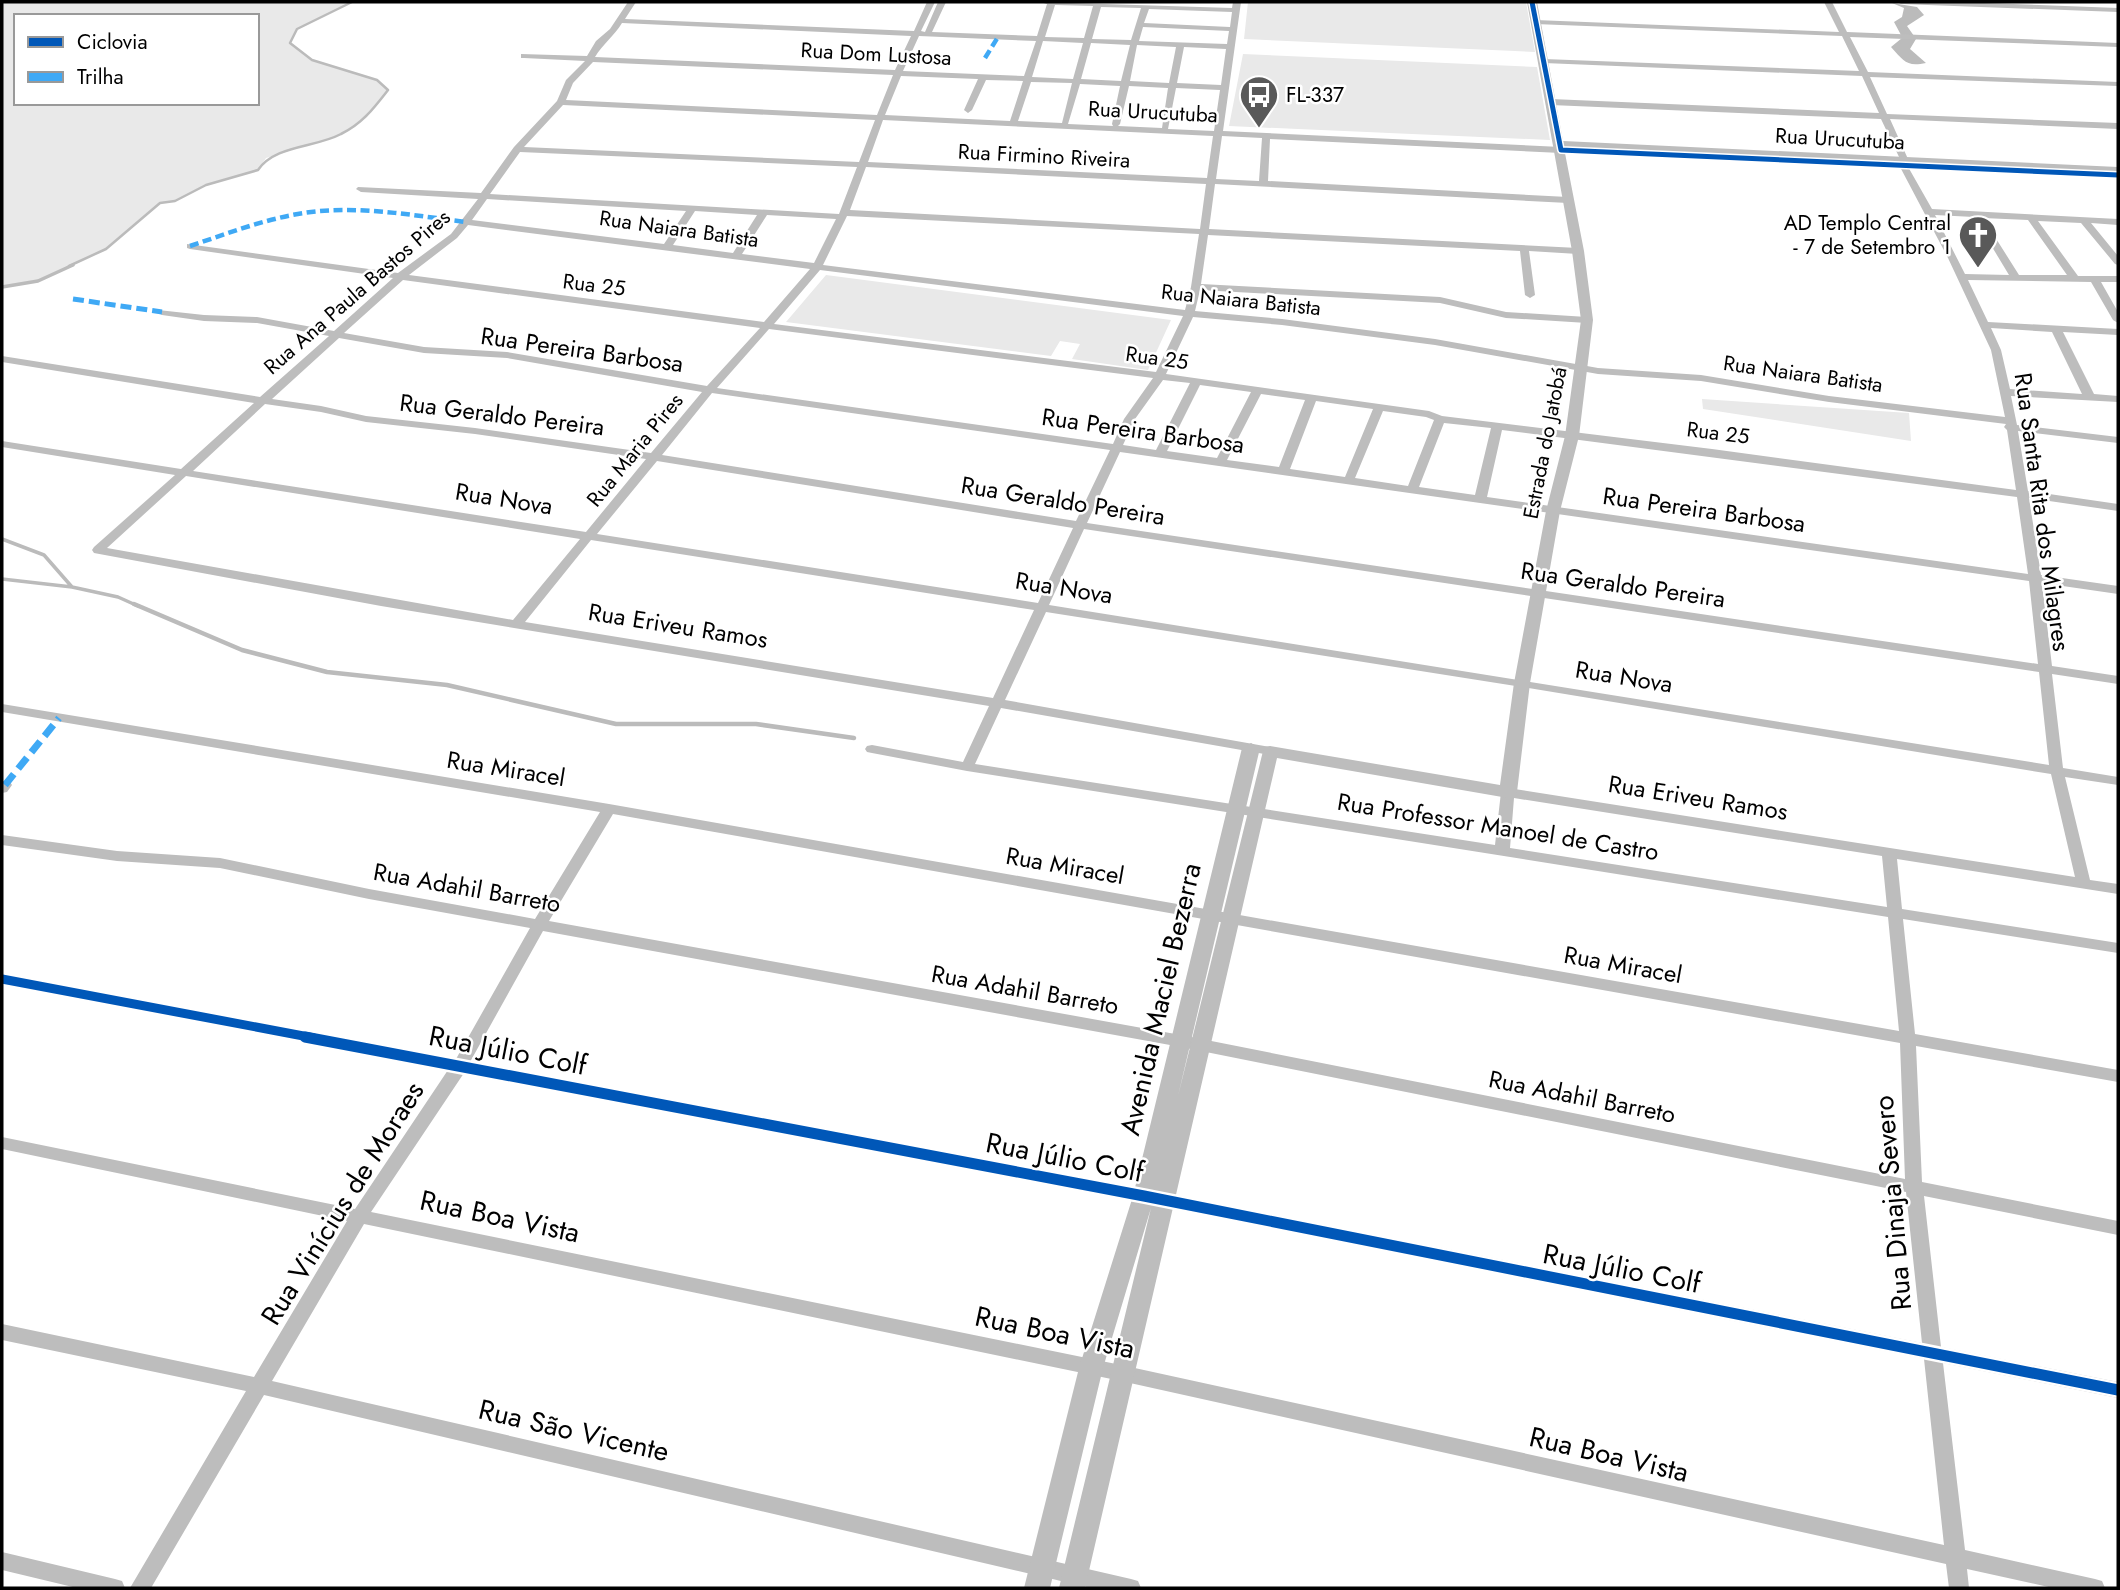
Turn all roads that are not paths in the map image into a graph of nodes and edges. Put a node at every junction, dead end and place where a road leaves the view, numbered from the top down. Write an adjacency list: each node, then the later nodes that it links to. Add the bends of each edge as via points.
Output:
1 (632, 2): 13 (street, Rua Ana Paula Bastos Pires)
2 (931, 2): 17 (street, Rua Maria Pires)
3 (942, 2): 18 (street)
4 (1044, 2): 5 (street)
5 (1052, 2): 9 (street); 20 (street)
6 (1532, 2): 14 (street, Estrada do Jatobá)
7 (1828, 2): 19 (street, Rua Santa Rita dos Milagres)
8 (1900, 2): 12 (street)
9 (1098, 4): 10 (street); 21 (street)
10 (1146, 6): 11 (street); 15 (street)
11 (1237, 6): 16 (street)
12 (2118, 10)
13 (620, 21): 17 (street); 27 (street, Rua Ana Paula Bastos Pires)
14 (1535, 22): 19 (street); 28 (street, Estrada do Jatobá)
15 (1140, 24): 16 (street); 22 (street)
16 (1233, 29): 25 (street)
17 (918, 33): 18 (street); 29 (street, Rua Maria Pires)
18 (928, 33): 20 (street)
19 (1846, 34): 23 (street); 30 (street, Rua Santa Rita dos Milagres)
20 (1042, 39): 21 (street); 32 (street)
21 (1089, 41): 22 (street); 33 (street)
22 (1134, 43): 24 (street); 34 (street)
23 (2118, 45)
24 (1180, 46): 25 (street); 36 (street)
25 (1231, 47): 37 (street)
26 (524, 56): 27 (street, Rua Dom Lustosa)
27 (589, 58): 29 (street, Rua Dom Lustosa); 38 (street, Rua Ana Paula Bastos Pires, via 565,89)
28 (1544, 61): 30 (street); 39 (street, Estrada do Jatobá)
29 (898, 72): 31 (street, Rua Dom Lustosa); 42 (street, Rua Maria Pires)
30 (1865, 74): 35 (street); 41 (street, Rua Santa Rita dos Milagres)
31 (983, 77): 32 (street, Rua Dom Lustosa); 40 (street)
32 (1028, 79): 33 (street, Rua Dom Lustosa); 43 (street)
33 (1076, 81): 34 (street, Rua Dom Lustosa); 44 (street)
34 (1125, 83): 36 (street, Rua Dom Lustosa); 45 (street)
35 (2118, 84)
36 (1173, 85): 37 (street, Rua Dom Lustosa); 47 (street)
37 (1225, 88): 48 (street)
38 (561, 102): 42 (street, Rua Urucutuba); 51 (street, Rua Ana Paula Bastos Pires)
39 (1551, 102): 41 (street); 50 (street, Estrada do Jatobá)
40 (968, 110)
41 (1884, 116): 46 (street); 52 (street, Rua Santa Rita dos Milagres)
42 (880, 117): 43 (street, Rua Urucutuba); 53 (street, Rua Maria Pires)
43 (1015, 122): 44 (street, Rua Urucutuba); 48 (street, Rua Urucutuba)
44 (1065, 122): 45 (street, Rua Urucutuba)
45 (1116, 124): 47 (street, Rua Urucutuba)
46 (2118, 126)
47 (1165, 127): 48 (street, Rua Urucutuba)
48 (1220, 132): 49 (street, Rua Urucutuba); 50 (street, Rua Urucutuba); 56 (street)
49 (1266, 138): 50 (street, Rua Urucutuba); 57 (street)
50 (1560, 147): 52 (street, Rua Urucutuba); 60 (street, Estrada do Jatobá)
51 (517, 149): 53 (street, Rua Firmino Riveira); 59 (street, Rua Ana Paula Bastos Pires)
52 (1903, 162): 54 (street, Rua Urucutuba); 55 (street, Rua Urucutuba); 63 (street, Rua Santa Rita dos Milagres)
53 (864, 164): 56 (street, Rua Firmino Riveira); 64 (street, Rua Maria Pires)
54 (2118, 170)
55 (2118, 175)
56 (1212, 182): 57 (street, Rua Firmino Riveira); 70 (street)
57 (1263, 184): 60 (street, Rua Firmino Riveira)
58 (361, 189): 59 (street)
59 (485, 197): 61 (street); 68 (street, Rua Ana Paula Bastos Pires)
60 (1568, 200): 74 (street, Estrada do Jatobá)
61 (692, 208): 62 (street); 72 (street)
62 (764, 212): 64 (street); 75 (street)
63 (1927, 212): 65 (street); 79 (street, Rua Santa Rita dos Milagres)
64 (843, 215): 70 (street); 77 (street, Rua Maria Pires)
65 (1977, 215): 66 (street); 80 (street)
66 (2031, 217): 67 (street); 81 (street)
67 (2084, 221): 69 (street); 76 (street)
68 (466, 222): 72 (street, Rua Naiara Batista); 78 (street, Rua Ana Paula Bastos Pires)
69 (2118, 222)
70 (1205, 232): 73 (street); 84 (street)
71 (190, 246): 78 (street, Rua 25)
72 (667, 247): 75 (street, Rua Naiara Batista)
73 (1524, 248): 74 (street); 85 (street)
74 (1578, 251): 90 (street, Estrada do Jatobá)
75 (736, 256): 77 (street, Rua Naiara Batista)
76 (2118, 262)
77 (817, 267): 89 (street, Rua Naiara Batista); 92 (street, Rua Maria Pires)
78 (401, 276): 92 (street, Rua 25); 96 (street, Rua Ana Paula Bastos Pires)
79 (1961, 277): 80 (street); 93 (street, Rua Santa Rita dos Milagres)
80 (2016, 278): 81 (street)
81 (2075, 279): 82 (street)
82 (2094, 279): 83 (street); 86 (street)
83 (2118, 279)
84 (1196, 287): 89 (street); 90 (street, via 1440,300 1506,315)
85 (1530, 295)
86 (2106, 298): 87 (street); 91 (street)
87 (2118, 299)
88 (162, 312): 96 (street, Rua Pereira Barbosa, via 257,320)
89 (1189, 314): 98 (street, Rua Naiara Batista, via 1413,339); 99 (street)
90 (1587, 320): 98 (street, Estrada do Jatobá)
91 (2118, 320)
92 (765, 326): 99 (street, Rua 25); 101 (street, Rua Maria Pires)
93 (1987, 326): 94 (street); 103 (street, Rua Santa Rita dos Milagres)
94 (2056, 329): 95 (street); 104 (street)
95 (2118, 332)
96 (337, 334): 101 (street, Rua Pereira Barbosa, via 424,350 507,355); 107 (street, Rua Ana Paula Bastos Pires)
97 (2, 359): 107 (street, Rua Geraldo Pereira)
98 (1581, 368): 110 (street, Rua Naiara Batista, via 1701,378); 112 (street, Estrada do Jatobá)
99 (1160, 376): 100 (street, Rua 25); 115 (street, via 1130,419)
100 (1196, 383): 102 (street, Rua 25); 116 (street)
101 (709, 389): 115 (street, Rua Pereira Barbosa); 117 (street, Rua Maria Pires)
102 (1256, 391): 105 (street, Rua 25); 118 (street)
103 (2006, 392): 104 (street); 110 (street, Rua Santa Rita dos Milagres)
104 (2090, 398): 106 (street)
105 (1311, 399): 108 (street, Rua 25); 119 (street)
106 (2118, 399)
107 (263, 400): 117 (street, Rua Geraldo Pereira, via 366,419); 120 (street, Rua Ana Paula Bastos Pires)
108 (1378, 407): 109 (street, Rua 25); 121 (street)
109 (1440, 419): 111 (street, Rua 25); 122 (street)
110 (2010, 424): 113 (street, Rua Naiara Batista); 123 (street, Rua Santa Rita dos Milagres)
111 (1497, 426): 112 (street, Rua 25); 124 (street)
112 (1572, 436): 123 (street, Rua 25); 126 (street, Estrada do Jatobá)
113 (2118, 440)
114 (2, 444): 120 (street, Rua Nova)
115 (1118, 448): 116 (street, Rua Pereira Barbosa); 127 (street)
116 (1159, 455): 118 (street, Rua Pereira Barbosa)
117 (654, 458): 127 (street, Rua Geraldo Pereira); 128 (street, Rua Maria Pires)
118 (1220, 463): 119 (street, Rua Pereira Barbosa)
119 (1283, 472): 121 (street, Rua Pereira Barbosa)
120 (183, 473): 128 (street, Rua Nova); 129 (street, Rua Ana Paula Bastos Pires)
121 (1348, 482): 122 (street, Rua Pereira Barbosa)
122 (1412, 490): 124 (street, Rua Pereira Barbosa)
123 (2022, 493): 125 (street, Rua 25); 130 (street, Rua Santa Rita dos Milagres)
124 (1480, 500): 126 (street, Rua Pereira Barbosa)
125 (2118, 507)
126 (1553, 510): 130 (street, Rua Pereira Barbosa); 132 (street, Estrada do Jatobá)
127 (1082, 525): 132 (street, Rua Geraldo Pereira); 133 (street)
128 (591, 536): 133 (street, Rua Nova); 134 (street, Rua Maria Pires)
129 (98, 550): 134 (street, Rua Eriveu Ramos)
130 (2035, 578): 131 (street, Rua Pereira Barbosa); 135 (street, Rua Santa Rita dos Milagres)
131 (2118, 590)
132 (1539, 593): 135 (street, Rua Geraldo Pereira); 137 (street, Estrada do Jatobá)
133 (1044, 607): 137 (street, Rua Nova); 138 (street)
134 (516, 624): 138 (street, Rua Eriveu Ramos)
135 (2044, 667): 136 (street, Rua Geraldo Pereira); 143 (street, Rua Santa Rita dos Milagres)
136 (2118, 680)
137 (1522, 683): 143 (street, Rua Nova); 145 (street, Estrada do Jatobá)
138 (996, 703): 141 (street, Rua Eriveu Ramos); 142 (street)
139 (2, 708): 146 (street, Rua Miracel)
140 (872, 749): 142 (street, Rua Professor Manoel de Castro)
141 (1260, 749): 145 (street, Rua Eriveu Ramos); 147 (street, Avenida Maciel Bezerra)
142 (967, 767): 147 (street, Rua Professor Manoel de Castro)
143 (2057, 772): 144 (street, Rua Nova); 151 (street, Rua Santa Rita dos Milagres)
144 (2118, 781)
145 (1508, 792): 149 (street, Estrada do Jatobá); 150 (street, Rua Eriveu Ramos)
146 (609, 809): 154 (street, Rua Miracel); 155 (street, Rua Vinícius de Moraes)
147 (1245, 811): 149 (street, Rua Professor Manoel de Castro); 154 (street, Avenida Maciel Bezerra)
148 (2, 840): 155 (street, Rua Adahil Barreto, via 117,856 220,863)
149 (1502, 851): 153 (street, Rua Professor Manoel de Castro)
150 (1889, 854): 151 (street, Rua Eriveu Ramos); 153 (street, Rua Dinaja Severo)
151 (2084, 884): 152 (street, Rua Eriveu Ramos)
152 (2118, 888)
153 (1893, 910): 156 (street, Rua Professor Manoel de Castro); 158 (street, Rua Dinaja Severo)
154 (1221, 917): 158 (street, Rua Miracel); 159 (street, Avenida Maciel Bezerra)
155 (539, 925): 159 (street, Rua Adahil Barreto); 160 (street, Rua Vinícius de Moraes)
156 (2118, 948)
157 (2, 979): 160 (street, Rua Júlio Colf)
158 (1908, 1039): 161 (street, Rua Miracel); 163 (street, Rua Dinaja Severo)
159 (1190, 1043): 163 (street, Rua Adahil Barreto); 164 (street, Avenida Maciel Bezerra)
160 (461, 1064): 164 (street, Rua Júlio Colf); 165 (street, Rua Vinícius de Moraes)
161 (2118, 1076)
162 (2, 1143): 165 (street, Rua Boa Vista)
163 (1914, 1186): 166 (street, Rua Adahil Barreto); 168 (street, Rua Dinaja Severo)
164 (1154, 1198): 168 (street, Rua Júlio Colf); 169 (street, Avenida Maciel Bezerra); 170 (street, Avenida Maciel Bezerra)
165 (360, 1215): 169 (street, Rua Boa Vista); 171 (street, Rua Vinícius de Moraes)
166 (2118, 1228)
167 (2, 1332): 171 (street, Rua São Vicente)
168 (1932, 1353): 172 (street, Rua Júlio Colf); 173 (street, Rua Dinaja Severo)
169 (1091, 1368): 170 (street, Rua Boa Vista); 175 (street, Avenida Maciel Bezerra)
170 (1121, 1373): 173 (street, Rua Boa Vista); 176 (street, Avenida Maciel Bezerra)
171 (258, 1386): 175 (street, Rua São Vicente); 178 (street, Rua Vinícius de Moraes)
172 (2118, 1390)
173 (1956, 1560): 180 (street, Rua Dinaja Severo); 181 (street, Rua Boa Vista)
174 (2, 1561): 177 (street)
175 (1040, 1577): 176 (street, Rua São Vicente)
176 (1074, 1582): 179 (street, Rua São Vicente)
177 (115, 1588)
178 (140, 1588)
179 (1131, 1588)
180 (1959, 1588)
181 (2095, 1588)

